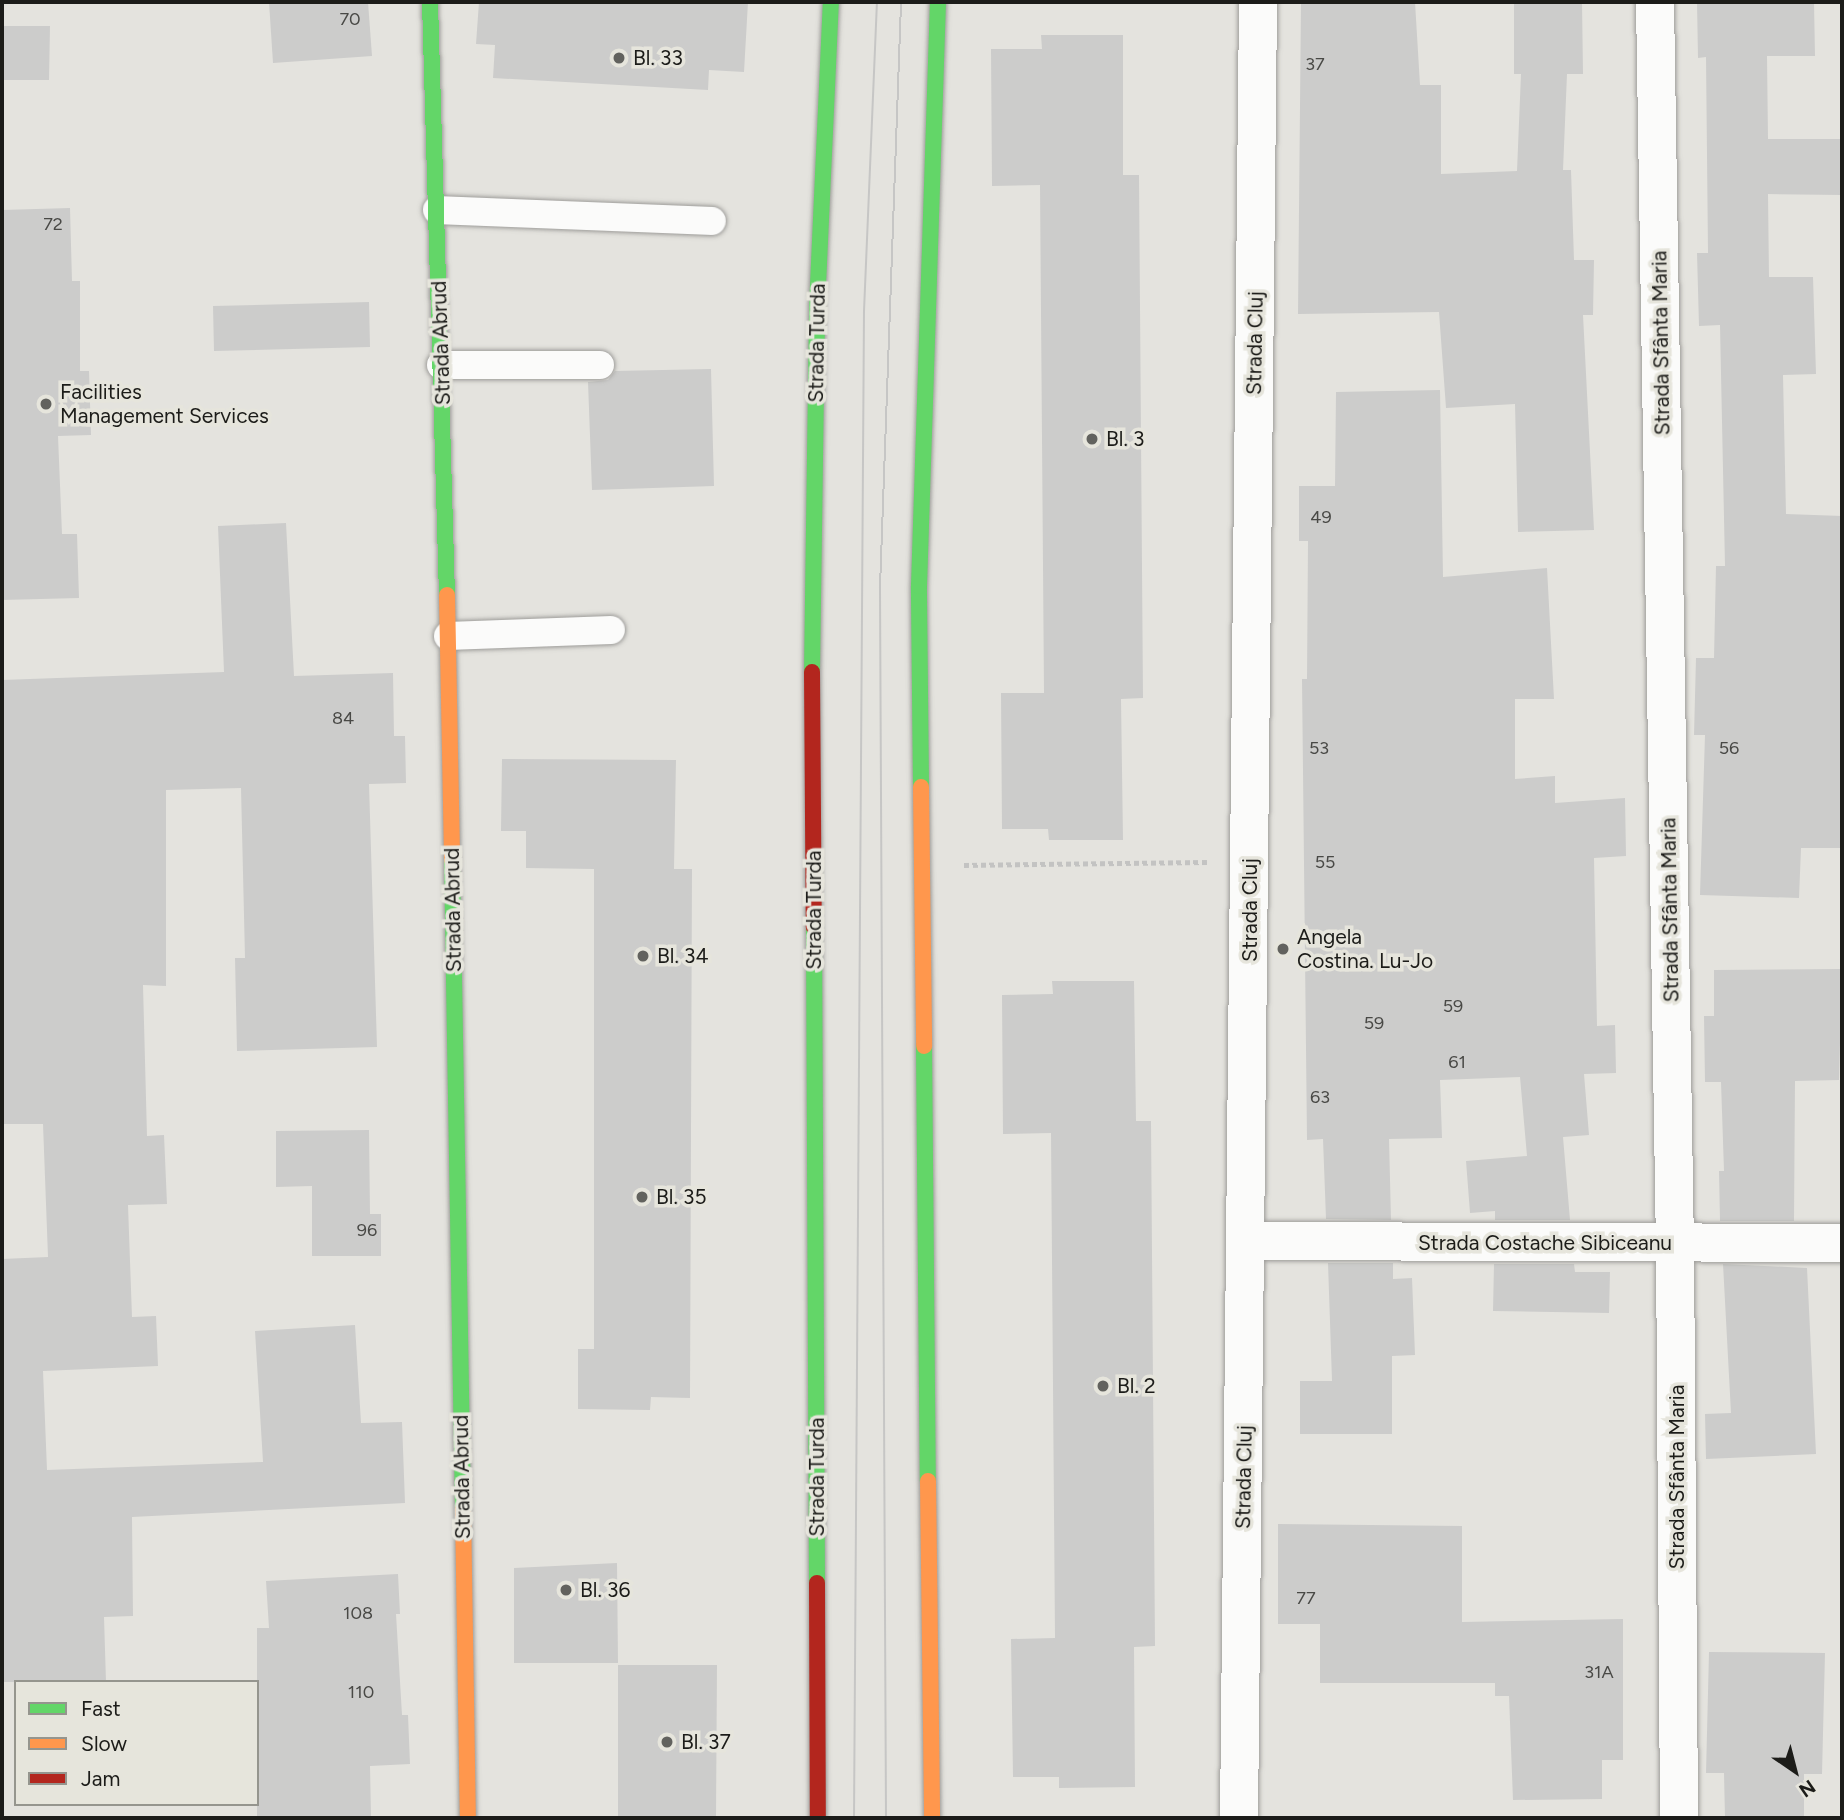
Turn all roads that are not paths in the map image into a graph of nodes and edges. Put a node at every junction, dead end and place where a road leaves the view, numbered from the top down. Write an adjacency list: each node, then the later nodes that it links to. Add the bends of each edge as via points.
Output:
1 (430, 2): 6 (main road, Strada Abrud)
2 (831, 2): 16 (main road, Strada Turda, via 817,307 812,581)
3 (938, 2): 17 (main road, via 920,573)
4 (1258, 2): 12 (street, Strada Cluj)
5 (1656, 2): 14 (street, Strada Sfânta Maria)
6 (437, 210): 7 (lane); 8 (main road, Strada Abrud)
7 (712, 221)
8 (441, 365): 9 (lane); 11 (main road, Strada Abrud)
9 (600, 366)
10 (611, 630): 11 (lane)
11 (448, 636): 15 (main road, Strada Abrud)
12 (1247, 1241): 14 (street, Strada Costache Sibiceanu); 18 (street, Strada Cluj)
13 (1842, 1243): 14 (street, Strada Costache Sibiceanu)
14 (1675, 1244): 19 (street, Strada Sfânta Maria)
15 (468, 1818)
16 (818, 1818)
17 (932, 1818)
18 (1239, 1818)
19 (1679, 1818)

